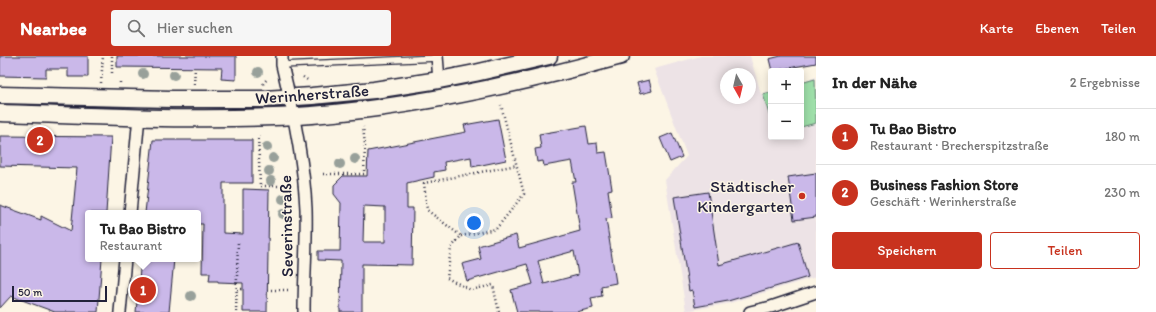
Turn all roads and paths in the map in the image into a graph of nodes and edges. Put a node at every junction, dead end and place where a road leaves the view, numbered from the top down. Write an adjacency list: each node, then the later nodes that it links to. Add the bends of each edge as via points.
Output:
1 (103, 56): 14 (path)
2 (112, 56): 8 (path)
3 (549, 56): 12 (main road, Werinherstraße)
4 (621, 56): 23 (main road, Werinherstraße, via 439,99 374,109)
5 (437, 57): 6 (lane, Werinherstraße); 12 (street)
6 (282, 61): 19 (street, Severinstraße)
7 (195, 68): 16 (path)
8 (112, 73)
9 (303, 77): 13 (path)
10 (120, 79): 15 (path)
11 (267, 79): 17 (path)
12 (439, 80): 19 (main road, Werinherstraße, via 374,90)
13 (310, 81)
14 (102, 83)
15 (120, 83)
16 (194, 84)
17 (263, 84)
18 (0, 95): 19 (main road, Werinherstraße, via 172,99)
19 (288, 97): 23 (street, Severinstraße)
20 (501, 105): 26 (path)
21 (0, 113): 22 (main road, Werinherstraße)
22 (139, 116): 23 (main road, Werinherstraße); 29 (street)
23 (292, 116): 40 (street, Severinstraße, via 306,210)
24 (363, 127): 27 (path, via 366,174)
25 (258, 135): 28 (path, via 260,186)
26 (517, 165): 30 (path, via 524,194 496,229); 30 (path, via 424,183 428,210)
27 (323, 174)
28 (290, 186)
29 (130, 210)
30 (461, 236): 41 (path, via 450,248 447,278 471,290 493,285)
31 (238, 240): 33 (path)
32 (125, 262): 38 (street)
33 (237, 289): 34 (path); 39 (path)
34 (243, 289)
35 (267, 290): 36 (path)
36 (290, 290)
37 (816, 292): 42 (street)
38 (120, 312)
39 (236, 312)
40 (304, 312)
41 (499, 312)
42 (750, 312)

